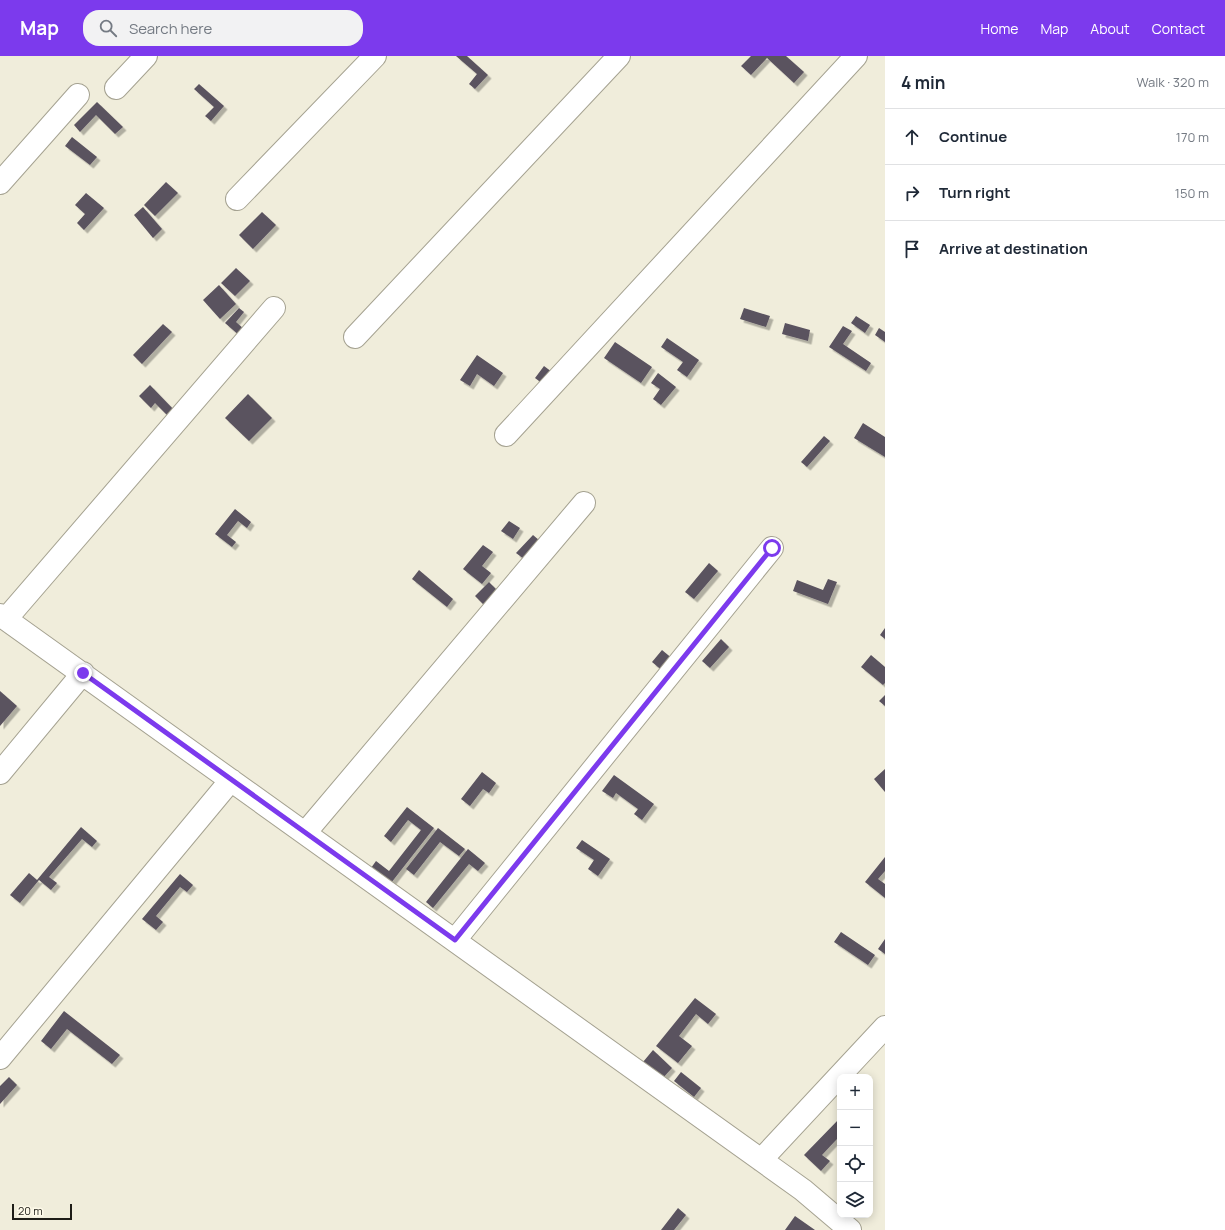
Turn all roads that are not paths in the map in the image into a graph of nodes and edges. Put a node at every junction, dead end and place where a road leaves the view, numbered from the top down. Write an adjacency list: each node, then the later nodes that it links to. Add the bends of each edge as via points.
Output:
1 (146, 56): 5 (street)
2 (375, 56): 8 (street)
3 (619, 56): 10 (street)
4 (856, 56): 11 (street)
5 (116, 88)
6 (78, 95): 7 (street)
7 (0, 183)
8 (237, 199)
9 (274, 308): 14 (street)
10 (355, 337)
11 (506, 435)
12 (584, 503): 18 (street)
13 (772, 548): 19 (street)
14 (3, 617): 15 (street)
15 (83, 673): 16 (street); 17 (street)
16 (0, 773)
17 (231, 780): 18 (street); 21 (street)
18 (306, 833): 19 (street)
19 (455, 940): 22 (street)
20 (885, 1027): 22 (street)
21 (0, 1058)
22 (762, 1160): 23 (street)
23 (850, 1230)

